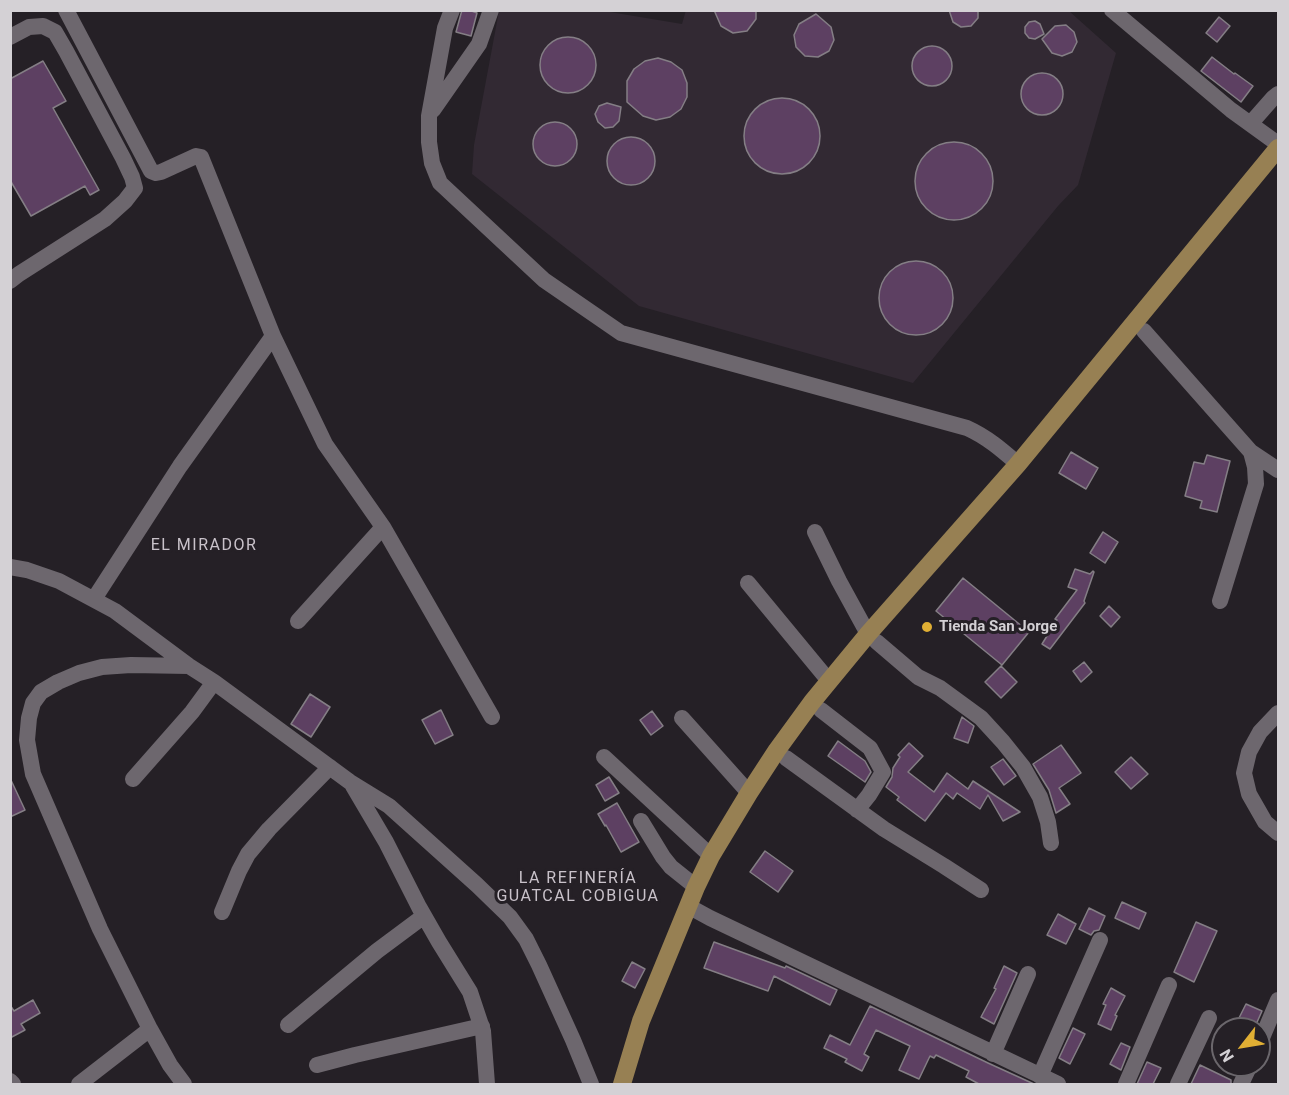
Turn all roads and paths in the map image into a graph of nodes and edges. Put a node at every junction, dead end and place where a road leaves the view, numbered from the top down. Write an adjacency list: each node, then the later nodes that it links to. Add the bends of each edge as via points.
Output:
1 (66, 10): 13 (street, via 151,171 161,172 201,157)
2 (452, 10): 7 (street, via 445,28)
3 (491, 10): 7 (street, via 479,44)
4 (1112, 10): 8 (street)
5 (10, 37): 11 (street, via 29,27 43,26 55,32 123,158 135,188 105,219)
6 (1278, 94): 8 (street)
7 (429, 116): 15 (street, via 432,163 440,183 544,280 621,333 967,428)
8 (1251, 123): 9 (street)
9 (1278, 146): 15 (main road)
10 (1278, 167): 12 (main road)
11 (10, 281)
12 (1144, 331): 14 (street); 24 (main road, via 1027,472)
13 (273, 336): 17 (street, via 324,444); 21 (street, via 180,466)
14 (1251, 452): 16 (street); 22 (street, via 1256,484)
15 (1018, 464): 24 (main road)
16 (1278, 470)
17 (383, 527): 23 (street); 30 (street)
18 (815, 532): 24 (street)
19 (10, 567): 21 (street, via 59,581)
20 (748, 582): 27 (street)
21 (94, 599): 25 (street)
22 (1220, 601)
23 (298, 621)
24 (873, 638): 27 (main road); 28 (main road); 41 (street, via 918,677 981,718 1003,742 1041,797)
25 (189, 666): 26 (street); 56 (street, via 131,665 79,673 41,692 29,718 27,741 33,774 100,929)
26 (214, 681): 34 (street); 35 (street)
27 (829, 681): 37 (main road)
28 (821, 710): 33 (main road); 38 (street, via 870,748 883,771)
29 (1278, 713): 40 (street, via 1260,732 1244,773 1265,822)
30 (492, 717)
31 (682, 718): 37 (street)
32 (604, 757): 42 (street)
33 (786, 758): 38 (street); 45 (main road, via 719,862)
34 (330, 767): 36 (street); 46 (street, via 248,854)
35 (133, 779)
36 (350, 782): 47 (street); 65 (street, via 389,806 510,918 539,965)
37 (749, 793): 42 (main road)
38 (857, 810): 44 (street)
39 (641, 820): 43 (street, via 671,867)
40 (1278, 833)
41 (1052, 843)
42 (711, 856): 43 (main road)
43 (696, 887): 45 (main road)
44 (981, 890)
45 (694, 909): 57 (street); 66 (main road)
46 (222, 912)
47 (424, 916): 54 (street); 55 (street, via 470,993)
48 (1100, 940): 59 (street)
49 (1028, 975): 57 (street)
50 (1169, 985): 68 (street)
51 (1278, 1000): 52 (street)
52 (1271, 1017)
53 (1209, 1018): 69 (street)
54 (288, 1024)
55 (482, 1026): 58 (street); 64 (street)
56 (150, 1029): 62 (street); 63 (street)
57 (993, 1054): 59 (street)
58 (317, 1065)
59 (1040, 1077): 67 (street)
60 (10, 1081): 61 (street)
61 (13, 1084)
62 (79, 1084)
63 (184, 1084)
64 (487, 1084)
65 (591, 1084)
66 (627, 1084)
67 (1058, 1084)
68 (1126, 1084)
69 (1178, 1084)

